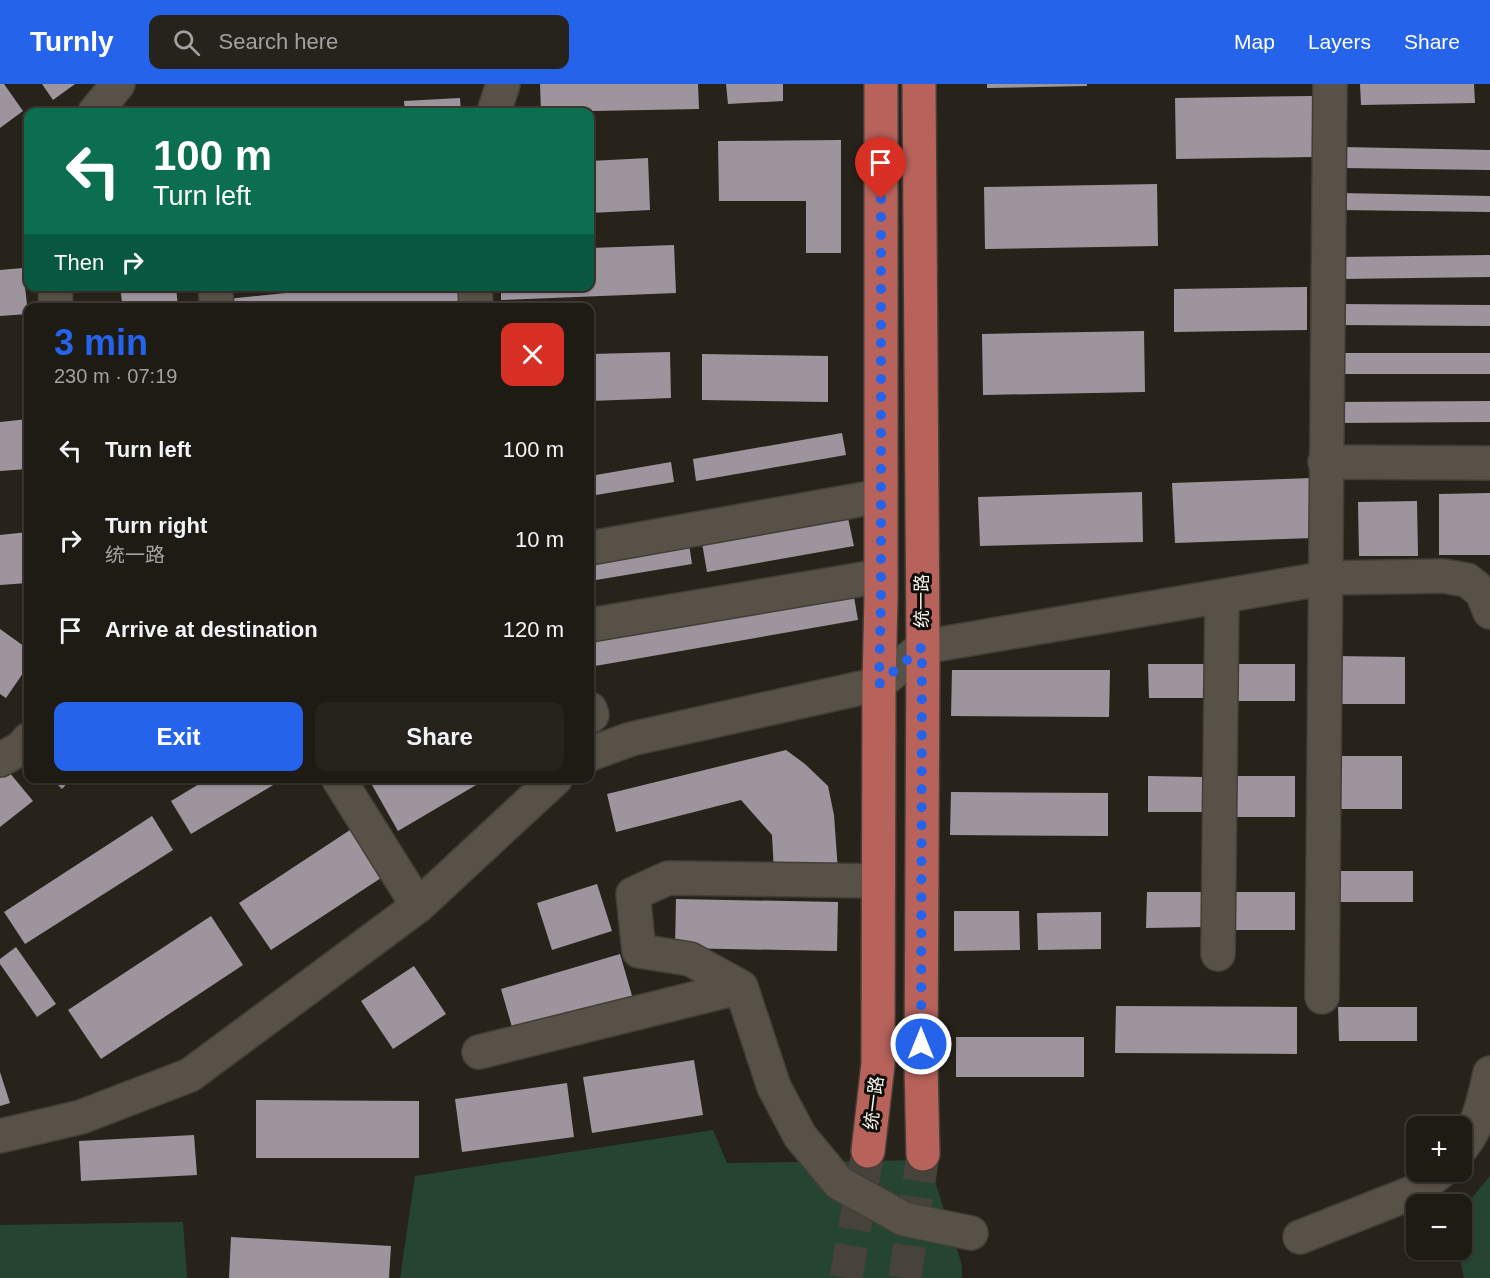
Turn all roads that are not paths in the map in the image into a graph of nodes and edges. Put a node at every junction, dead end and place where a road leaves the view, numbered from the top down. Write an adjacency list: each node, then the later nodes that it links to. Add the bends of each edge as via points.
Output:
1 (117, 84): 6 (street)
2 (503, 84): 7 (street)
3 (881, 84): 10 (main road, 统一路)
4 (920, 84): 17 (main road, 统一路)
5 (1330, 84): 8 (street)
6 (98, 108)
7 (495, 108)
8 (1325, 462): 9 (street); 13 (street)
9 (1490, 463)
10 (881, 496): 11 (street); 12 (main road, 统一路)
11 (594, 547)
12 (881, 576): 16 (street); 18 (main road, 统一路)
13 (1327, 578): 14 (street); 15 (street, via 1443,576 1467,580 1482,592); 28 (street)
14 (1222, 596): 17 (street); 26 (street)
15 (1490, 612)
16 (594, 624)
17 (922, 647): 18 (street); 34 (main road, 统一路)
18 (879, 684): 20 (street, via 632,740); 24 (main road, 统一路)
19 (24, 745): 21 (street)
20 (594, 753)
21 (0, 760)
22 (341, 783): 25 (street)
23 (551, 783): 25 (street)
24 (879, 881): 27 (street, via 668,878 633,894 639,951 690,959); 33 (main road, 统一路, via 878,1064)
25 (418, 906): 32 (street, via 190,1076 81,1117)
26 (1218, 954)
27 (741, 987): 29 (street); 36 (street, via 774,1087 800,1136 839,1183 904,1219)
28 (1323, 997)
29 (479, 1052)
30 (1490, 1073): 31 (street)
31 (1472, 1134)
32 (0, 1136)
33 (868, 1151)
34 (923, 1154)
35 (1427, 1182): 37 (street, via 1414,1192)
36 (971, 1233)
37 (1300, 1237)

